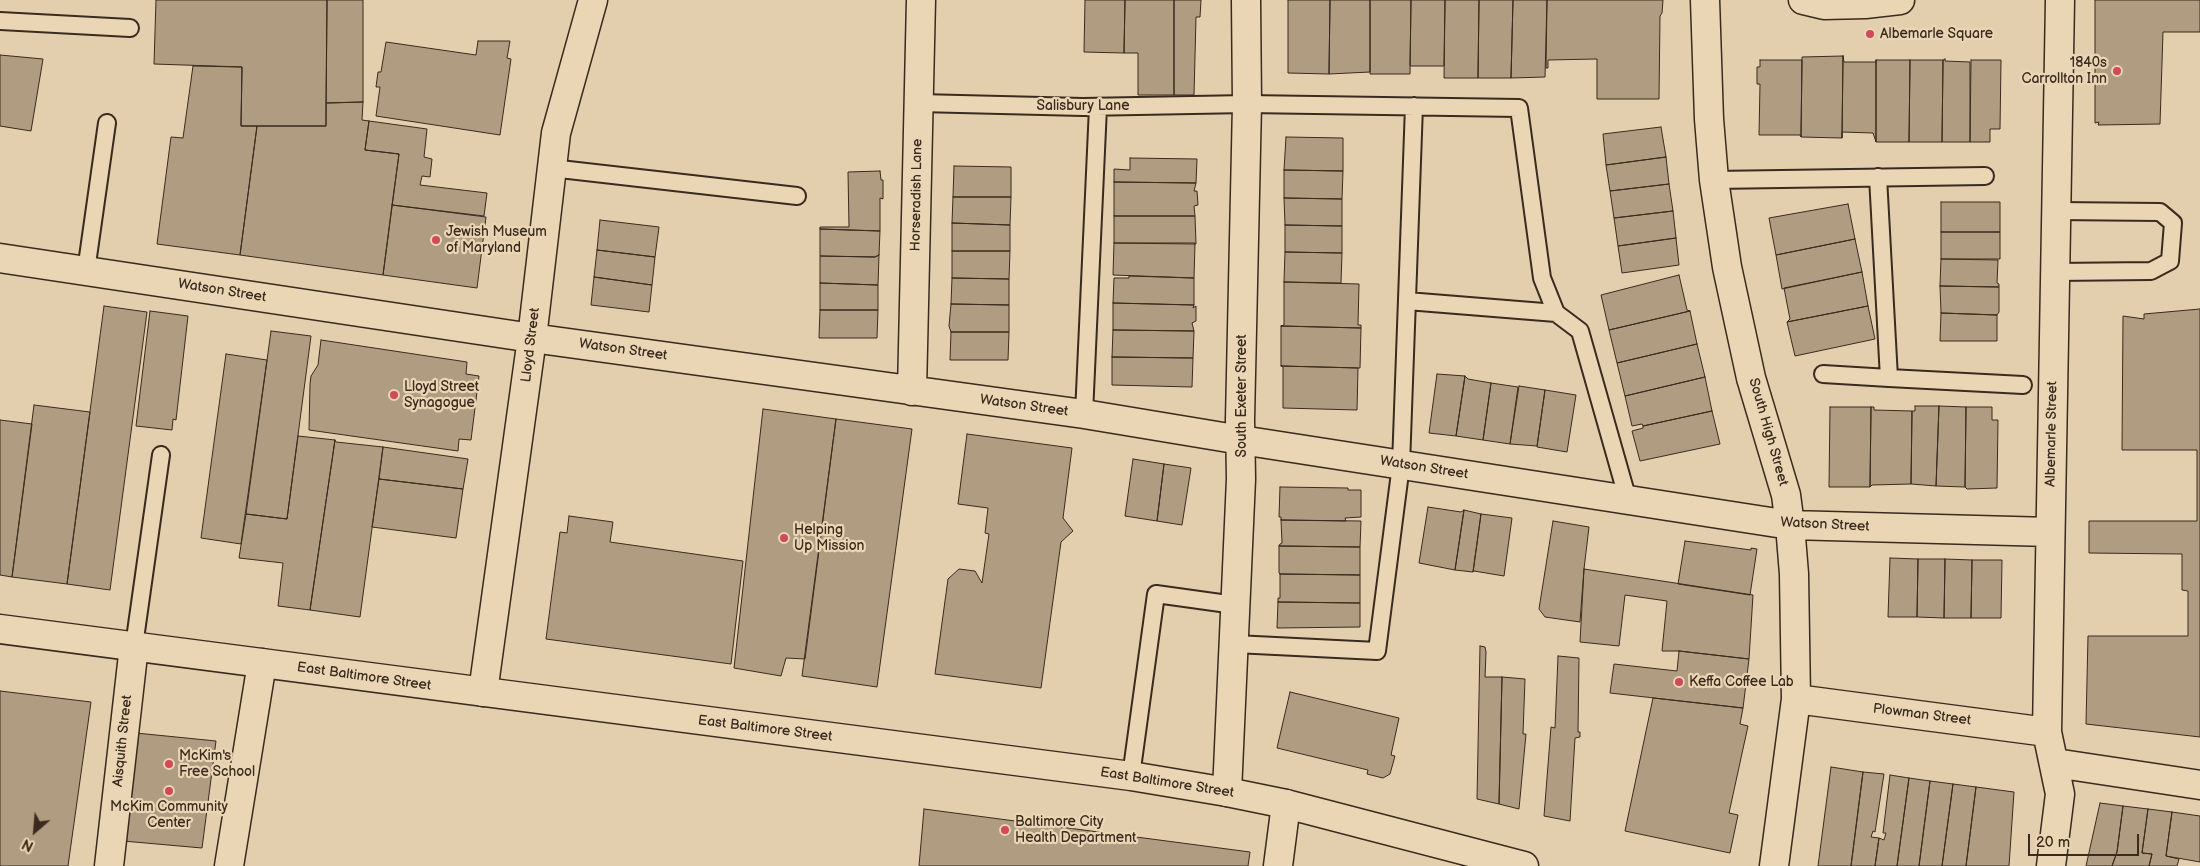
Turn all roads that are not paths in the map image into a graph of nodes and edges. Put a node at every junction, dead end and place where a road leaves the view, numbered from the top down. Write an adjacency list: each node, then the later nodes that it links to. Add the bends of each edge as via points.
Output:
1 (593, 0): 15 (street, Lloyd Street, via 556,133)
2 (921, 0): 10 (street, Horseradish Lane)
3 (1246, 0): 11 (street, South Exeter Street)
4 (1705, 0): 18 (street, South High Street)
5 (1803, 0): 6 (street, via 1824,4)
6 (1900, 0)
7 (2060, 0): 20 (street, Albemarle Street)
8 (0, 21): 9 (lane)
9 (130, 28)
10 (919, 103): 13 (lane, Salisbury Lane); 30 (street, Horseradish Lane)
11 (1247, 104): 12 (lane, Salisbury Lane); 13 (lane, Salisbury Lane); 32 (street, South Exeter Street)
12 (1414, 106): 24 (lane); 25 (lane, Salisbury Lane, via 1519,108 1542,278)
13 (1098, 107): 31 (lane)
14 (106, 123): 22 (lane)
15 (551, 168): 19 (lane); 26 (street, Lloyd Street)
16 (1985, 176): 17 (lane)
17 (1878, 177): 18 (lane); 28 (lane)
18 (1714, 180): 36 (street, South High Street, via 1727,267 1751,378 1786,495)
19 (797, 196)
20 (2056, 212): 23 (street, Albemarle Street); 23 (lane, via 2160,212 2173,223 2170,260 2150,271)
21 (0, 258): 22 (street, Watson Street)
22 (86, 271): 26 (street, Watson Street)
23 (2055, 272): 37 (street, Albemarle Street)
24 (1407, 301): 25 (lane); 34 (lane)
25 (1556, 313): 35 (lane, via 1580,331)
26 (532, 338): 30 (street, Watson Street); 43 (street, Lloyd Street)
27 (1823, 374): 28 (lane)
28 (1889, 378): 29 (lane)
29 (2023, 385)
30 (912, 391): 31 (street, Watson Street)
31 (1084, 414): 32 (street, Watson Street)
32 (1241, 440): 34 (street, Watson Street); 38 (street, South Exeter Street)
33 (161, 455): 41 (lane)
34 (1401, 464): 35 (street, Watson Street); 40 (lane, via 1377,651)
35 (1628, 500): 36 (street, Watson Street)
36 (1790, 525): 37 (street, Watson Street); 44 (street, South High Street)
37 (2050, 532): 45 (street, Albemarle Street)
38 (1235, 604): 40 (street, South Exeter Street); 47 (lane, via 1156,594)
39 (0, 629): 41 (street, East Baltimore Street)
40 (1235, 644): 49 (street, South Exeter Street)
41 (134, 646): 42 (street, East Baltimore Street); 51 (street, Aisquith Street)
42 (262, 663): 43 (street, East Baltimore Street); 52 (street)
43 (483, 692): 47 (street, East Baltimore Street)
44 (1796, 699): 45 (street, Plowman Street); 55 (street, South High Street)
45 (2047, 732): 46 (street, Albemarle Street)
46 (2055, 763): 48 (street); 56 (street, Albemarle Street, via 2060,794)
47 (1130, 776): 49 (street, East Baltimore Street)
48 (2200, 785)
49 (1227, 792): 50 (street, East Baltimore Street)
50 (1286, 804): 53 (street); 54 (street, East Baltimore Street)
51 (109, 866)
52 (228, 866)
53 (1278, 866)
54 (1524, 866)
55 (1774, 866)
56 (2051, 866)

